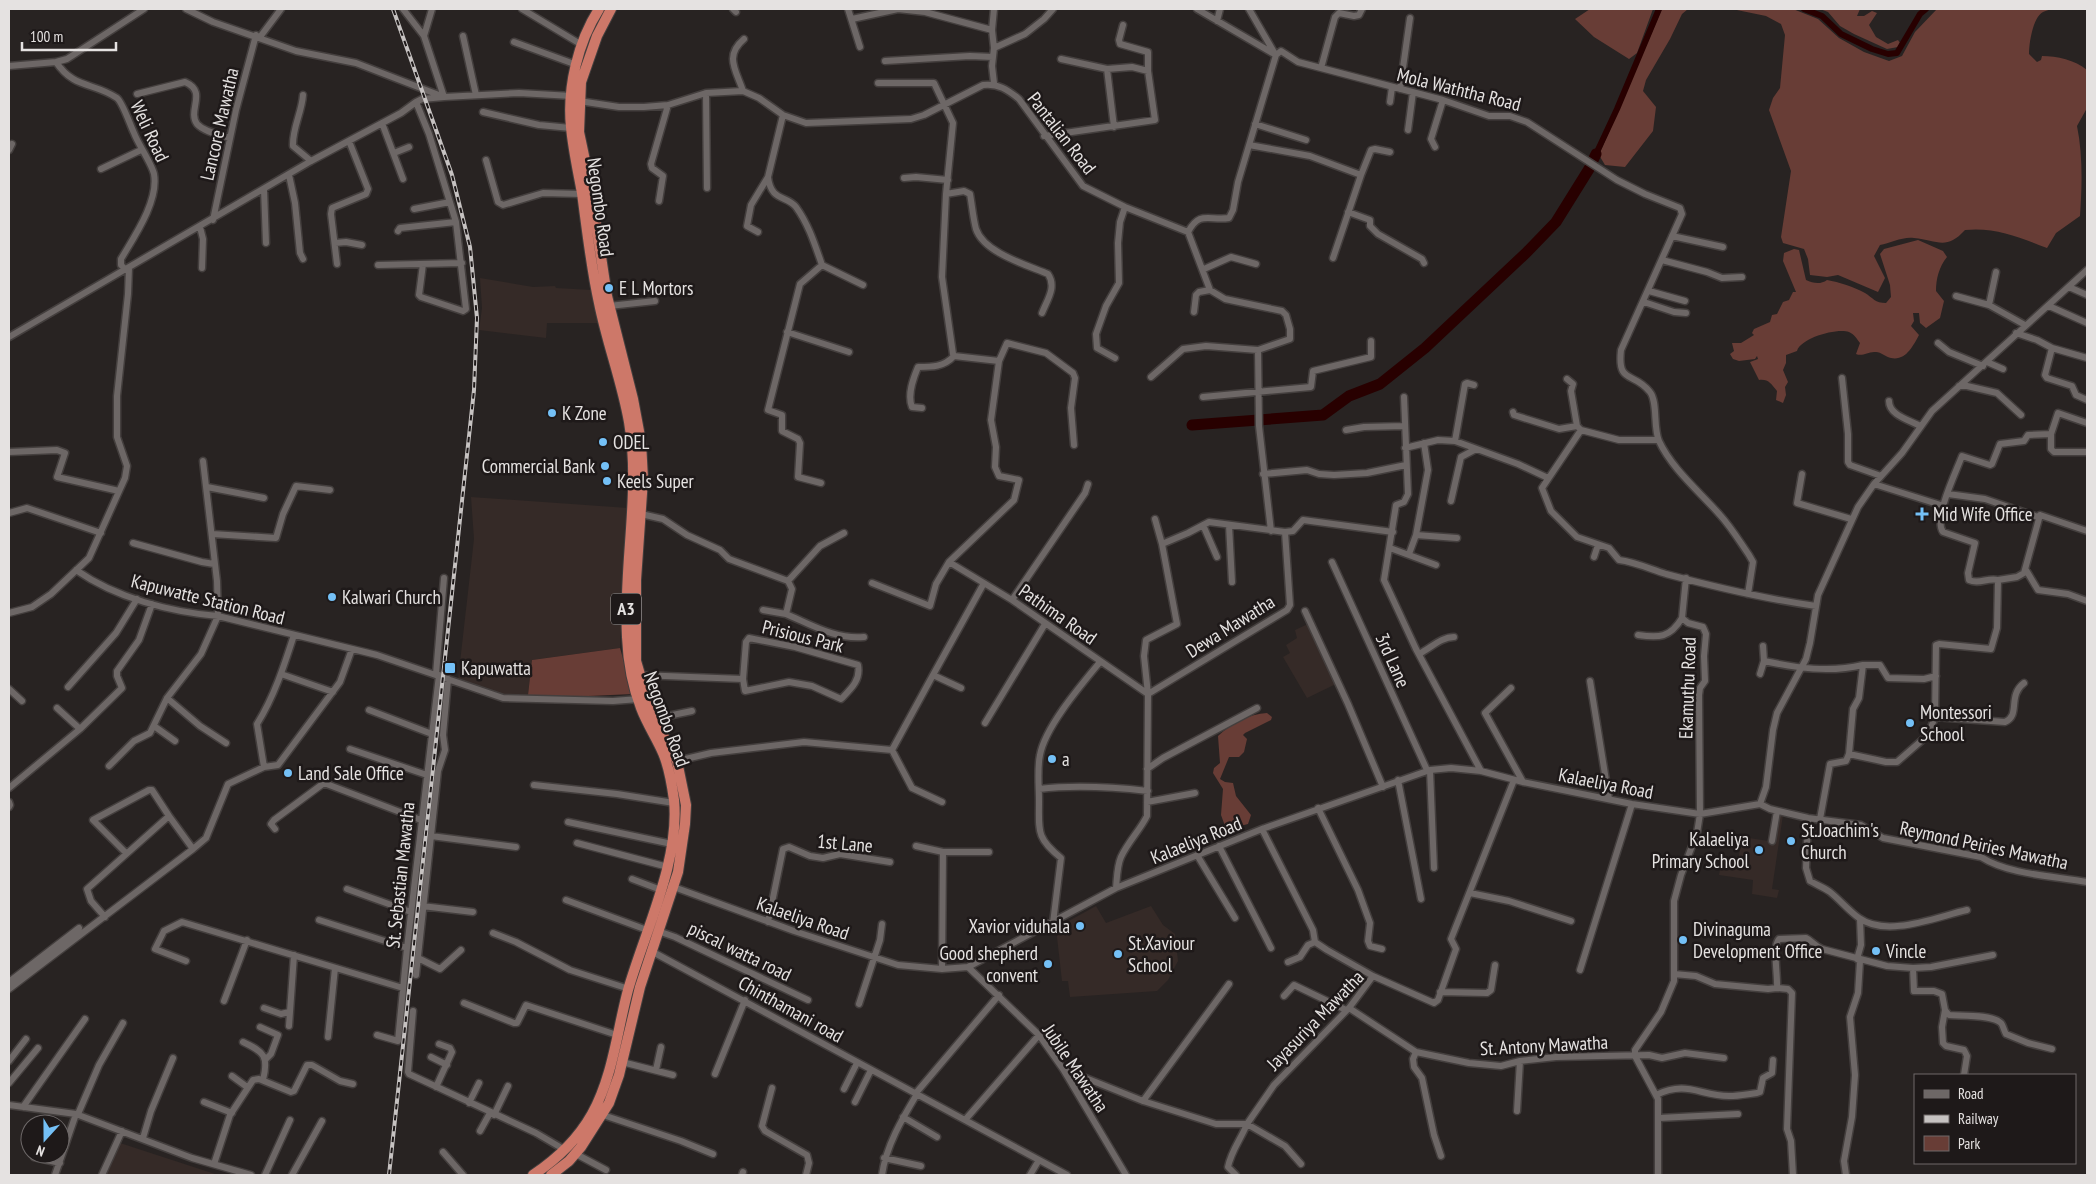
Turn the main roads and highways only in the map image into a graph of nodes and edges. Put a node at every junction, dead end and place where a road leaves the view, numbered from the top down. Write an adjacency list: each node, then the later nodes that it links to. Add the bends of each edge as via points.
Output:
1 (599, 9): 3 (highway, Negombo Road / A3, via 582,45)
2 (612, 9): 3 (highway, Negombo Road / A3, via 593,47)
3 (575, 99): 4 (highway, Negombo Road / A3, via 609,306 639,423 643,460 636,661); 4 (highway, Negombo Road / A3, via 571,128 599,304 630,425 632,478 626,618 629,663)
4 (642, 699): 5 (highway, Negombo Road / A3, via 650,728 670,773 674,803 675,824); 5 (highway, Negombo Road / A3, via 677,761 683,787 686,824 682,855)
5 (666, 887): 6 (highway, Negombo Road / A3, via 647,930 599,1100 583,1129 565,1150); 7 (highway, Negombo Road / A3, via 658,931 614,1090 603,1115 576,1154)
6 (533, 1175)
7 (551, 1175)

